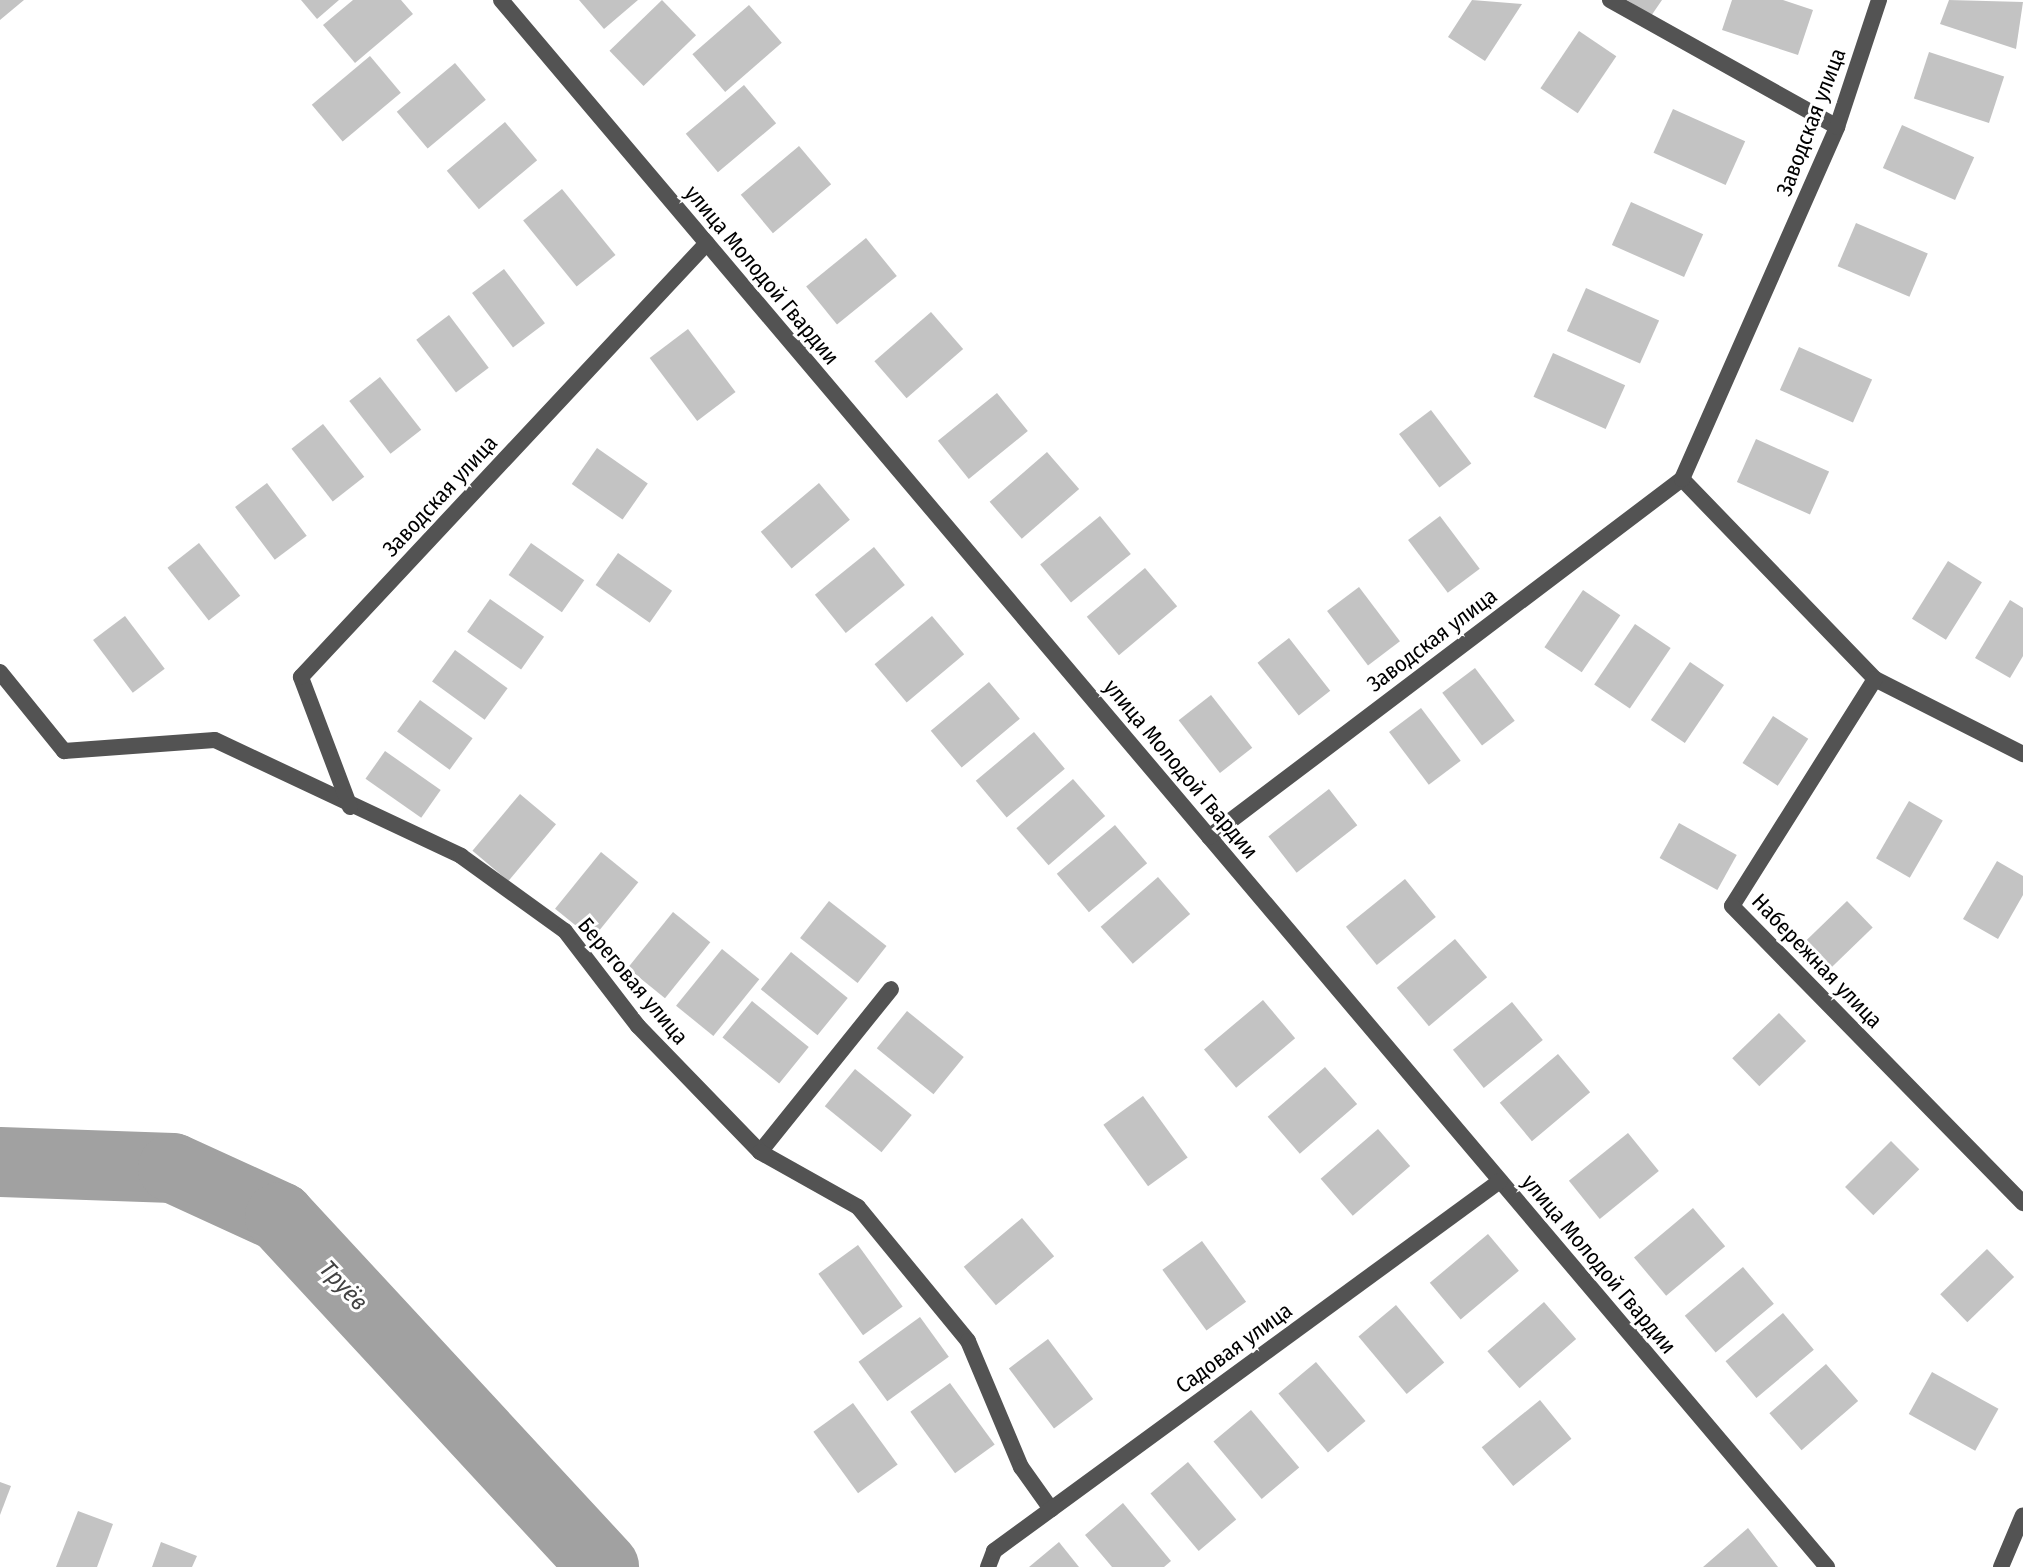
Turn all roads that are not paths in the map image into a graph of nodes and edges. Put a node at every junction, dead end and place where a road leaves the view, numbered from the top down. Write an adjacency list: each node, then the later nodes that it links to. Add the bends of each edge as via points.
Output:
1 (501, 0): 5 (street, улица Молодой Гвардии)
2 (1610, 0): 4 (street)
3 (1879, 0): 4 (street, Заводская улица)
4 (1837, 127): 6 (street, Заводская улица)
5 (707, 243): 10 (street, Заводская улица, via 301,677); 11 (street, улица Молодой Гвардии)
6 (1682, 479): 8 (street); 11 (street, Заводская улица)
7 (0, 672): 10 (street, Береговая улица, via 64,751 215,740)
8 (1875, 679): 9 (street); 15 (street, Набережная улица, via 1732,906)
9 (2023, 754)
10 (350, 807): 13 (street, Береговая улица, via 461,856 565,931 638,1026)
11 (1209, 837): 14 (street, улица Молодой Гвардии)
12 (891, 989): 13 (street)
13 (760, 1152): 16 (street, Береговая улица, via 858,1207 938,1304 968,1341 1021,1467)
14 (1500, 1181): 16 (street, Садовая улица); 19 (street, улица Молодой Гвардии)
15 (2023, 1203)
16 (1051, 1509): 18 (street, Садовая улица)
17 (2023, 1515): 20 (street)
18 (991, 1559)
19 (1827, 1567)
20 (2001, 1567)

